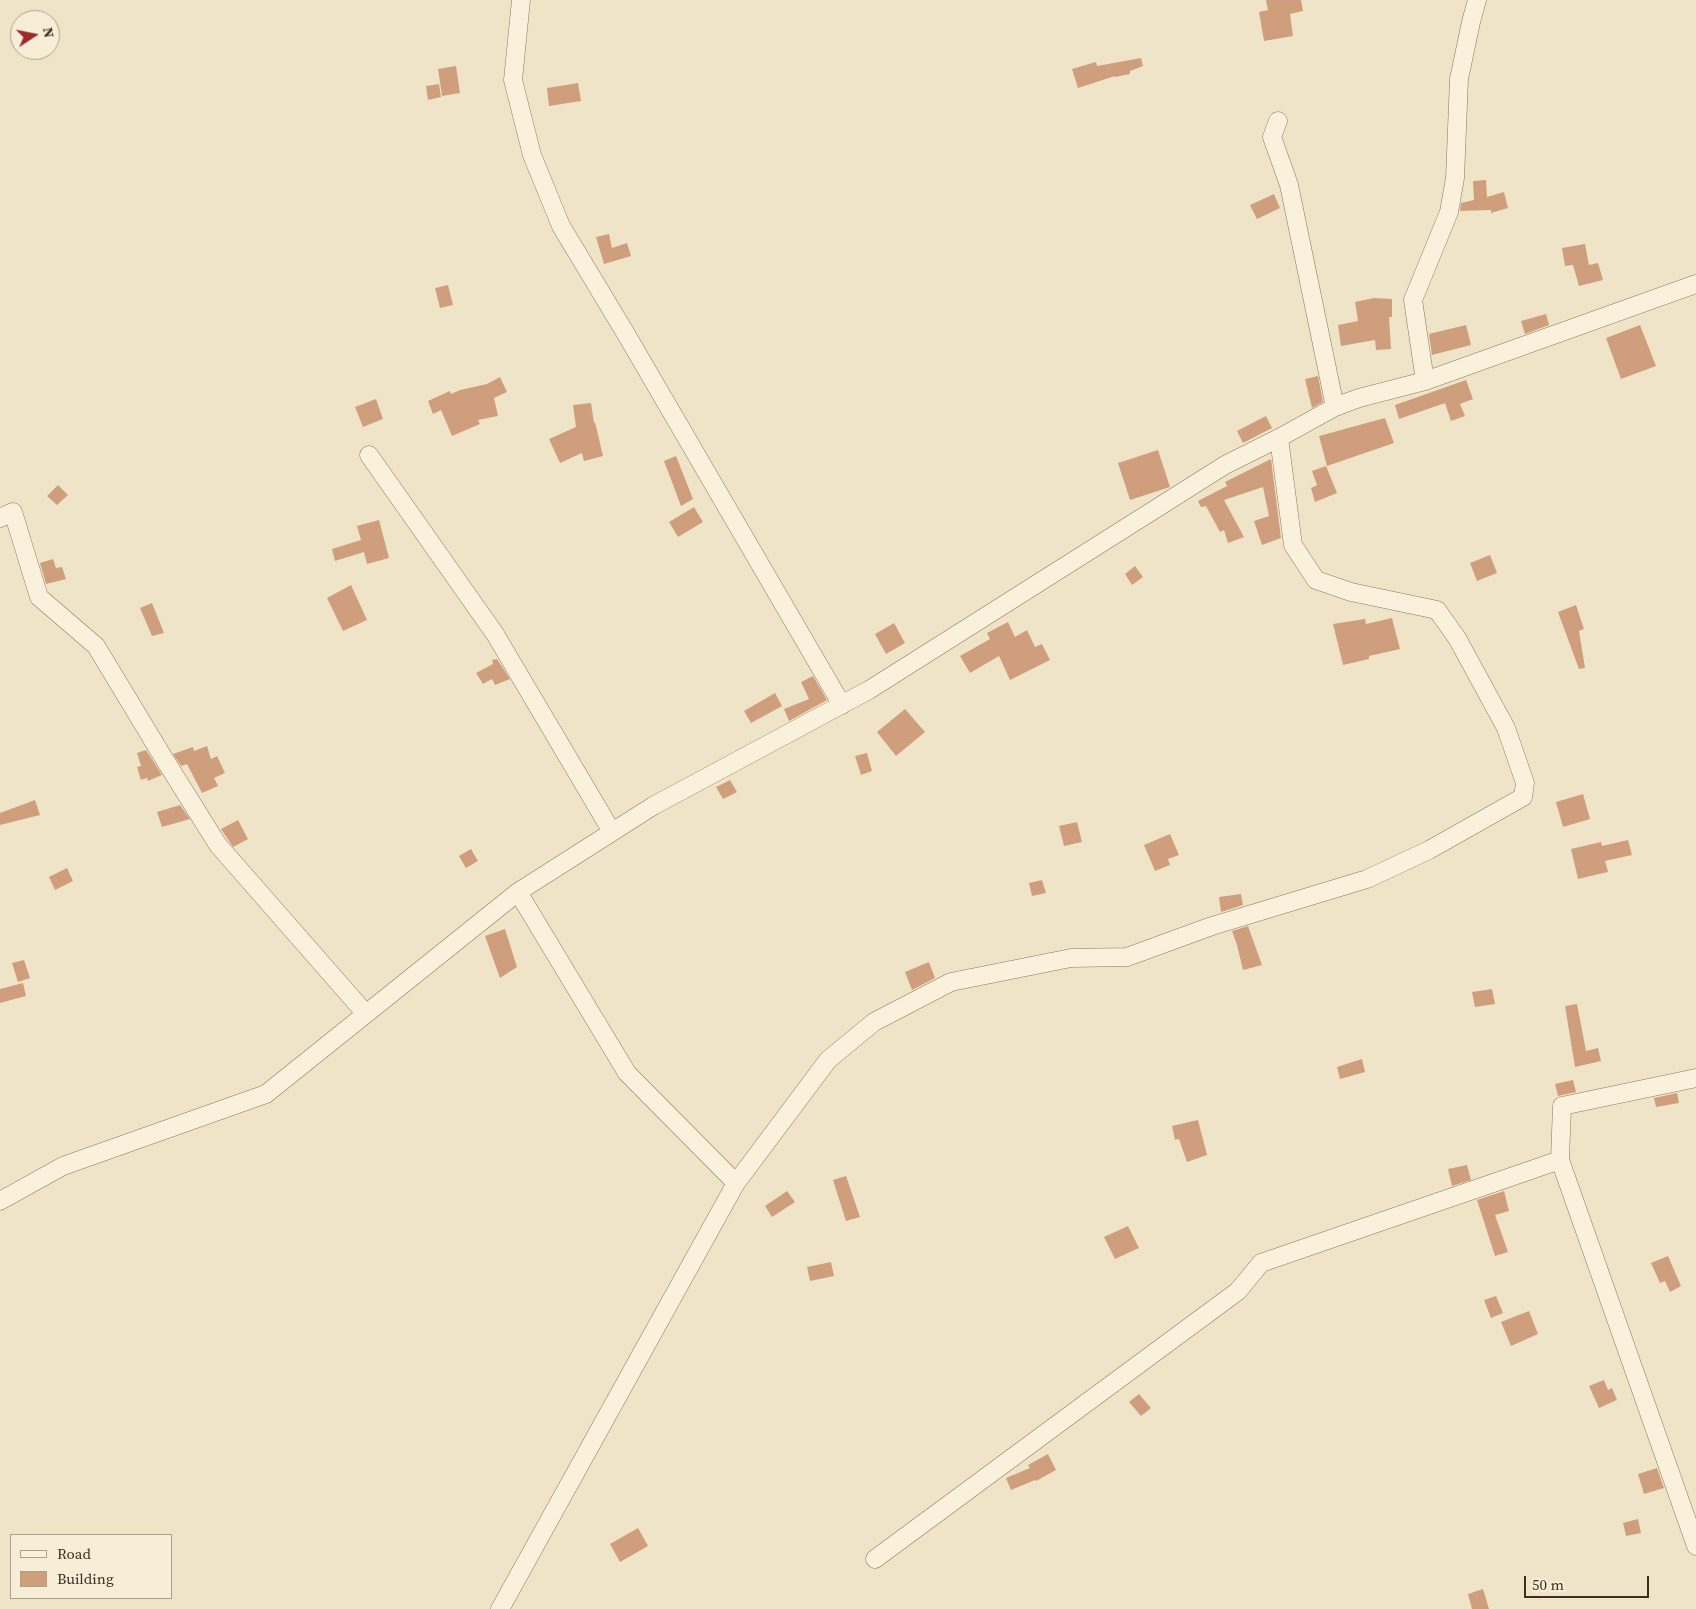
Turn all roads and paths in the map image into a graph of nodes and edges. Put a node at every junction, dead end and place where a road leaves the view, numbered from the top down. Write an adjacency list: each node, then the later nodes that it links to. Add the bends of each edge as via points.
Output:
1 (521, 0): 10 (street, via 513,80 532,155 561,226)
2 (1477, 0): 5 (street, via 1459,78 1455,178 1449,212 1413,300)
3 (1278, 120): 6 (street, via 1272,137 1289,185)
4 (1696, 284): 5 (street)
5 (1424, 380): 6 (street)
6 (1335, 407): 7 (street)
7 (1279, 438): 10 (street, via 1225,465); 16 (street, via 1292,545 1316,580 1351,592 1437,610 1457,638 1506,728 1525,783 1523,797 1429,850 1367,879 1212,926 1127,957 1071,958 951,982 874,1022 828,1060)
8 (369, 455): 11 (street, via 495,634)
9 (0, 518): 13 (street, via 13,512 39,597 96,646 218,845)
10 (842, 705): 11 (street, via 653,806)
11 (612, 832): 12 (street)
12 (518, 892): 13 (street); 16 (street, via 628,1073)
13 (366, 1014): 17 (street, via 266,1094 63,1166)
14 (1696, 1078): 15 (street, via 1562,1106)
15 (1560, 1160): 18 (street); 19 (street, via 1261,1263 1238,1291)
16 (736, 1183): 20 (street)
17 (0, 1201)
18 (1696, 1546)
19 (876, 1559)
20 (500, 1609)

